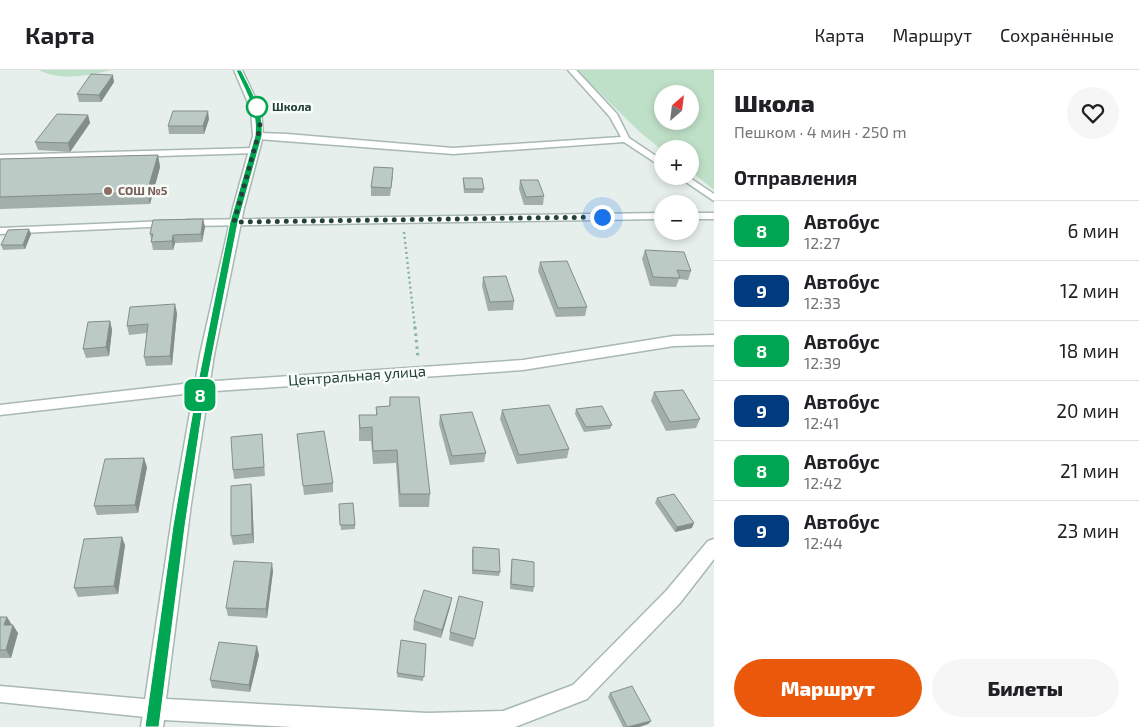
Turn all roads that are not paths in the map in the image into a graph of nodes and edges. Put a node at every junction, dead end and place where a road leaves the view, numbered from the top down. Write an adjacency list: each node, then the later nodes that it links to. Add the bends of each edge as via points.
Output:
1 (238, 70): 3 (street, via 257,107)
2 (572, 70): 4 (lane, via 614,116)
3 (258, 136): 4 (lane, via 453,151); 5 (street)
4 (626, 139): 7 (lane)
5 (254, 151): 6 (lane); 13 (street)
6 (0, 158)
7 (654, 158)
8 (694, 185): 9 (lane)
9 (714, 198)
10 (654, 216): 13 (lane)
11 (699, 216): 12 (lane)
12 (714, 216)
13 (234, 222): 14 (lane); 16 (street)
14 (0, 231)
15 (714, 340): 16 (street, Центральная улица, via 674,341 523,365)
16 (202, 387): 17 (street, Центральная улица); 20 (street)
17 (0, 410)
18 (714, 546): 20 (street, via 674,597 580,692 504,721 427,724)
19 (0, 694): 20 (lane)
20 (153, 718)

